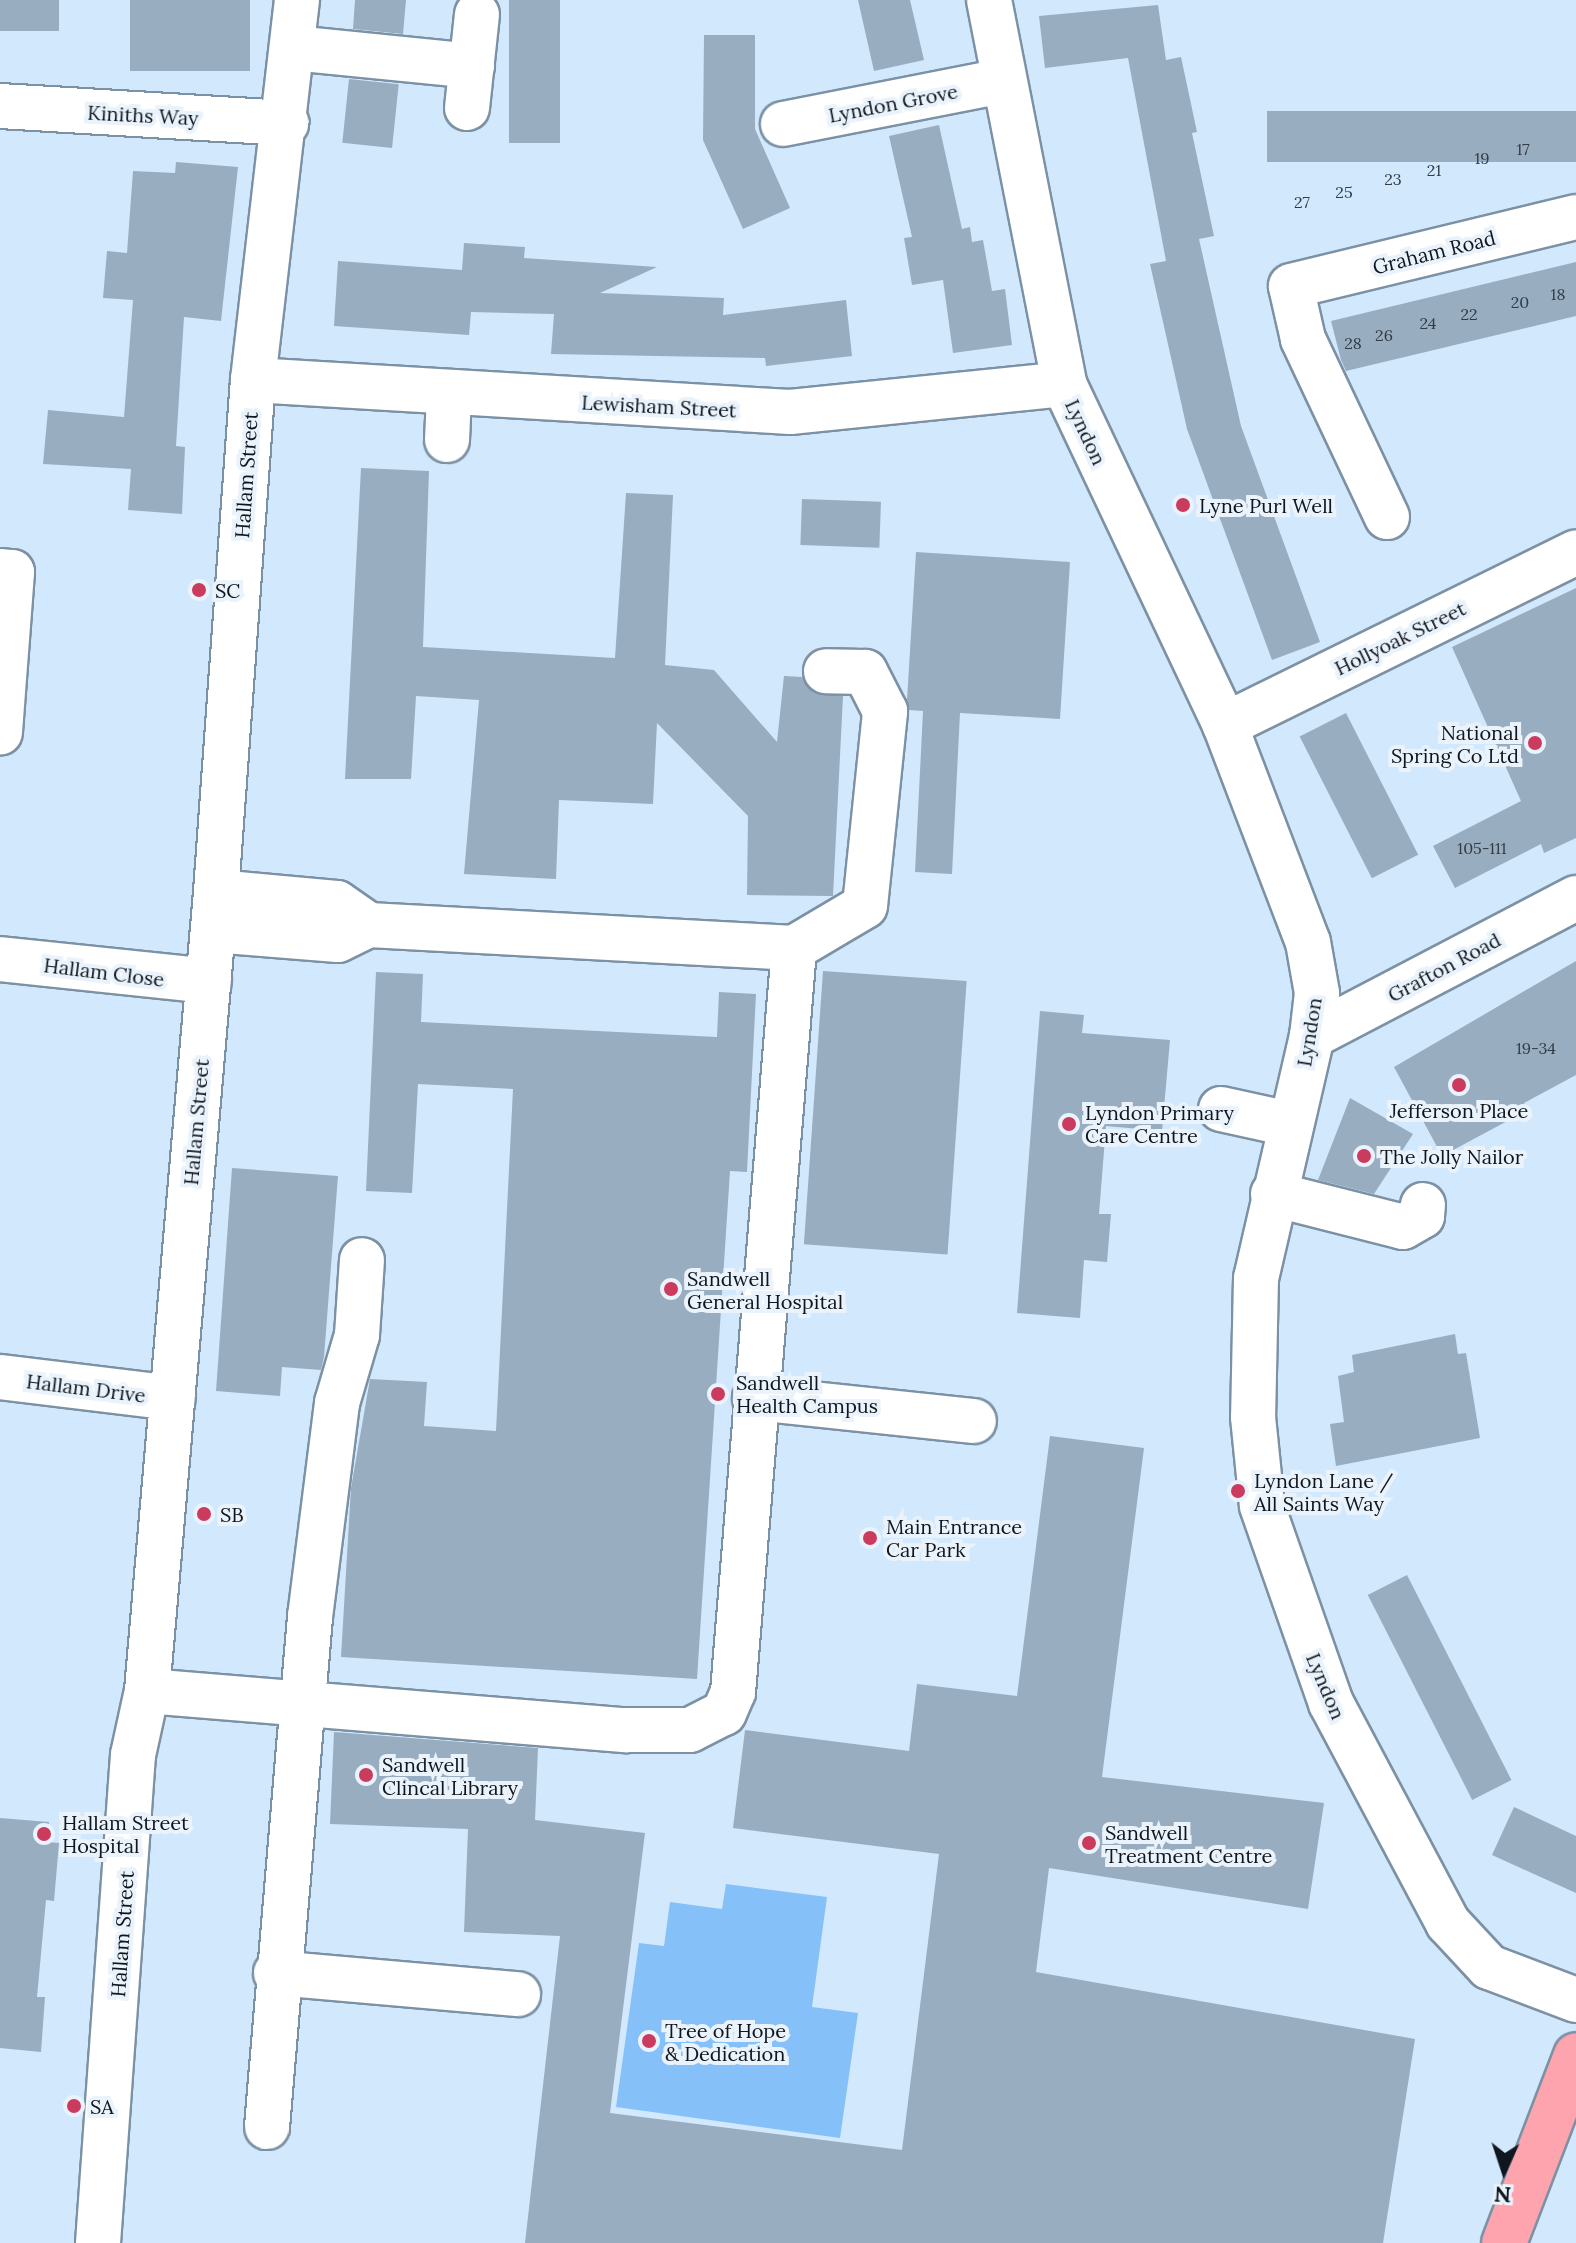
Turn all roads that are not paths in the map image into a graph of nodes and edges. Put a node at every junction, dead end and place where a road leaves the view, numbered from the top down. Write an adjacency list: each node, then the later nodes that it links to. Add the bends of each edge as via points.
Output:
1 (297, 0): 4 (street, Hallam Street)
2 (989, 0): 5 (street, Lyndon)
3 (477, 15): 4 (street, via 470,87)
4 (293, 48): 7 (street, Hallam Street)
5 (1002, 81): 8 (street, Lyndon Grove); 11 (street, Lyndon)
6 (0, 106): 7 (street, Kiniths Way)
7 (286, 123): 10 (street, Hallam Street)
8 (783, 124)
9 (1576, 217): 14 (street, Graham Road, via 1291,286 1303,339)
10 (253, 380): 12 (street, Lewisham Street); 22 (street, Hallam Street)
11 (1064, 384): 12 (street, Lewisham Street, via 790,412); 19 (street, Lyndon)
12 (449, 396): 13 (street)
13 (447, 440)
14 (1387, 517)
15 (1576, 552): 19 (street, Hollyoak Street)
16 (0, 571): 17 (street, via 12,572)
17 (3, 661): 20 (street)
18 (826, 671): 23 (street, via 865,672 885,711 865,906)
19 (1225, 725): 26 (street, Lyndon, via 1308,942 1317,993)
20 (0, 733)
21 (1576, 898): 26 (street, Grafton Road)
22 (215, 911): 23 (street, via 337,903 369,925); 25 (street, Hallam Street)
23 (794, 948): 34 (street)
24 (0, 959): 25 (street, Hallam Close)
25 (209, 981): 33 (street, Hallam Street)
26 (1312, 1036): 28 (street, Lyndon)
27 (1221, 1109): 28 (street)
28 (1289, 1124): 29 (street, Lyndon)
29 (1273, 1194): 30 (street, via 1403,1227 1422,1216); 40 (street, Lyndon, via 1256,1278 1253,1417 1262,1506 1293,1604 1331,1703 1448,1923 1489,1967)
30 (1423, 1205)
31 (362, 1260): 37 (street, via 357,1335 335,1417)
32 (0, 1377): 33 (street, Hallam Drive)
33 (173, 1398): 36 (street, Hallam Street)
34 (755, 1398): 35 (street); 37 (street, via 724,1713 690,1730)
35 (974, 1421)
36 (147, 1691): 37 (street); 43 (street, Hallam Street, via 133,1755)
37 (301, 1699): 38 (street)
38 (276, 1973): 39 (street); 42 (street)
39 (518, 1994)
40 (1576, 2000)
41 (1576, 2055): 44 (highway)
42 (267, 2127)
43 (98, 2243)
44 (1504, 2243)

